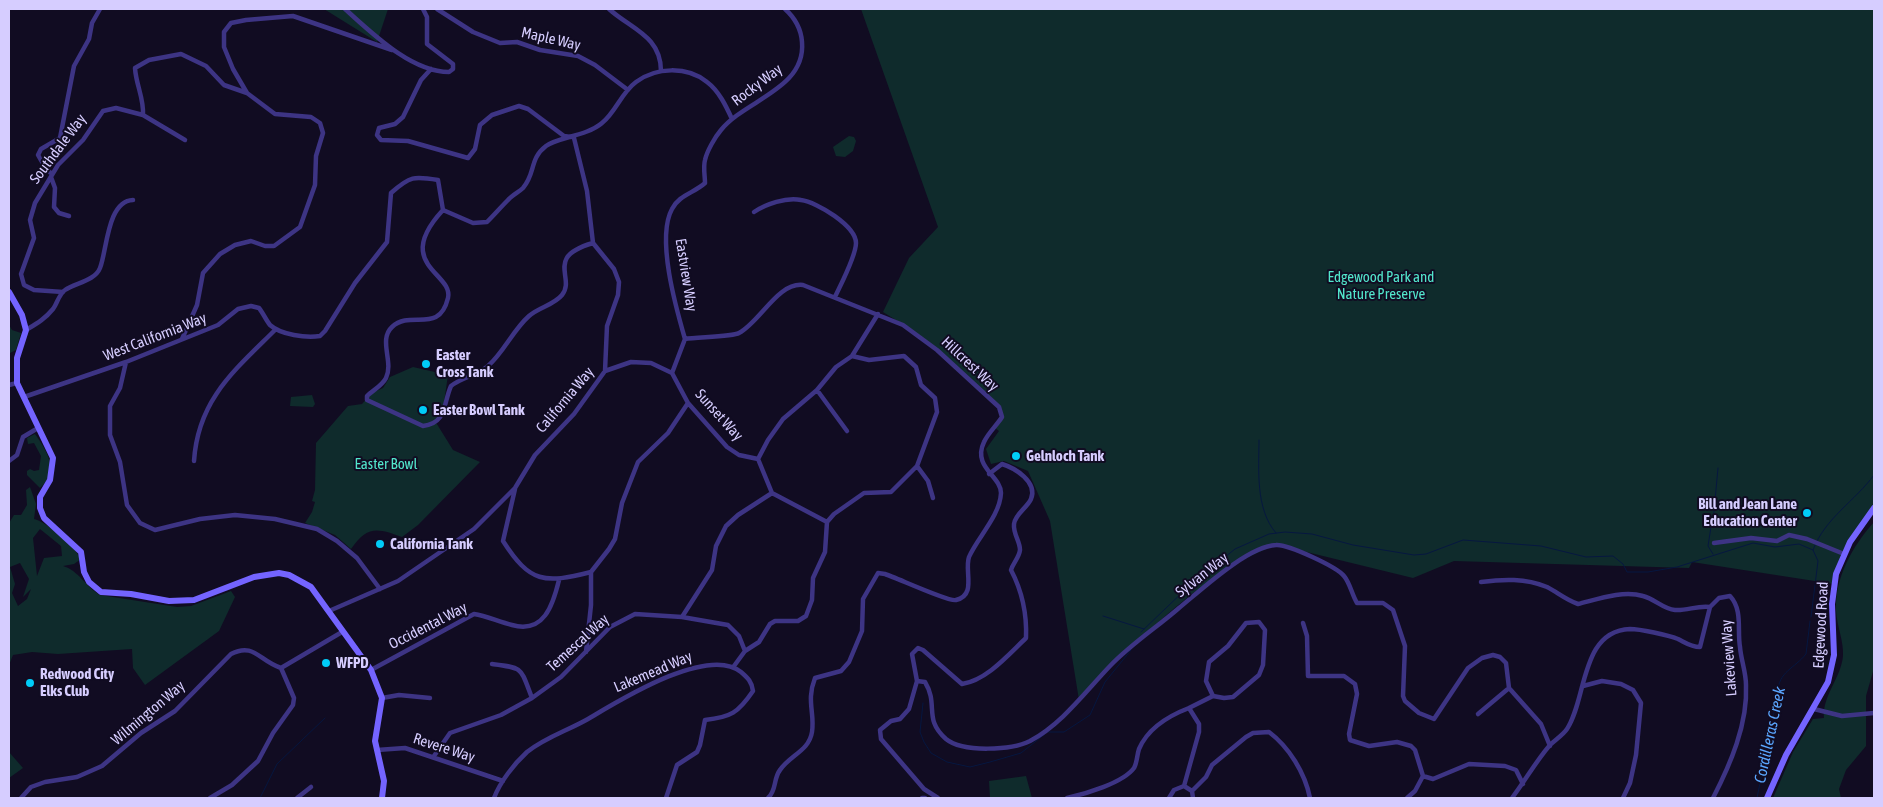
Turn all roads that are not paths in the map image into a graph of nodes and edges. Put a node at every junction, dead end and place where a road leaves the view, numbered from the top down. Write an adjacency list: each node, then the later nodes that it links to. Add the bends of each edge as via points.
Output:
1 (100, 9): 16 (street, via 74,66 60,138 41,149 38,155)
2 (345, 9): 7 (street)
3 (423, 9): 8 (street, via 427,17 427,44 454,66 449,72)
4 (437, 9): 10 (street, Maple Way, via 473,32 500,43 516,42 540,50 578,56)
5 (609, 9): 9 (street, via 653,43 661,61)
6 (785, 9): 13 (street, Rocky Way, via 798,23 802,35 797,70 760,102)
7 (392, 50): 8 (street); 11 (street, via 293,16 231,23 224,32 224,47)
8 (431, 69): 14 (street, via 421,80 403,117 395,124 379,128 377,135 381,140 408,141 468,158 475,149 480,125 492,115 519,106 564,136)
9 (660, 71): 10 (street, via 636,82); 13 (street, via 680,70 708,82 723,100)
10 (628, 90): 14 (street, via 600,125)
11 (247, 93): 12 (street, via 224,85 206,66 181,54 149,60 135,68 144,101); 28 (street, via 275,114 311,117 320,123 323,133 316,156 315,185 300,227 283,241 274,246 251,241 235,245 220,254 203,273 197,304)
12 (143, 115): 15 (street, Southdale Way); 16 (street, Southdale Way, via 116,108 103,111)
13 (732, 119): 29 (street, Eastview Way, via 720,130 704,161 704,183 682,196 672,209 666,228 668,260)
14 (574, 138): 18 (street, via 548,144 535,157 532,172 523,188 487,222 473,223); 21 (street, via 587,191)
15 (185, 140)
16 (51, 175): 20 (street, via 55,188 54,207); 23 (street, Southdale Way, via 35,203 30,220 34,238 21,274 24,285 34,290)
17 (133, 200): 23 (street, via 119,207 110,224 100,270)
18 (443, 210): 21 (street, via 428,228 422,247 427,264 447,288 445,306 431,320 408,320 392,326 386,338 386,377 366,398 423,426 431,425 443,416 451,386 480,373 527,317 564,294 565,261 578,247); 26 (street, via 438,180 415,176 402,182 391,193 387,242 355,283 325,331 314,336)
19 (754, 212): 24 (street, via 767,204 802,200 820,207 850,228 855,248)
20 (68, 216)
21 (593, 243): 32 (street, California Way, via 614,269 619,282 607,326)
22 (9, 292): 27 (street)
23 (63, 292): 27 (street, via 42,321)
24 (835, 297): 25 (street, Hillcrest Way); 29 (street, Hillcrest Way, via 803,285 792,286 738,334)
25 (878, 314): 30 (street); 45 (street, Hillcrest Way, via 903,324 922,337 999,407 1002,417 984,442 982,456)
26 (276, 329): 28 (street, West California Way, via 259,308 246,306 218,326); 43 (street, via 234,370 213,397 197,431)
27 (26, 330): 34 (street, via 16,358)
28 (182, 339): 31 (street, West California Way)
29 (685, 339): 33 (street)
30 (852, 356): 36 (street, via 836,367); 44 (street, via 869,360 904,356 916,367 921,385 935,398 937,412)
31 (126, 362): 37 (street, West California Way); 58 (street, via 120,388 110,406 110,436 120,462 127,505 140,523 156,530 200,519 235,515 275,519 317,529 357,558)
32 (606, 372): 33 (street, via 631,362 651,363); 46 (street, California Way, via 574,414 535,455)
33 (672, 373): 38 (street, Sunset Way)
34 (17, 383): 35 (street); 37 (street)
35 (9, 385)
36 (817, 390): 40 (street); 41 (street, via 783,420)
37 (24, 397): 39 (street)
38 (688, 403): 41 (street, Sunset Way, via 727,447 738,455); 55 (street, via 668,433 638,462 622,503 614,539)
39 (38, 428): 42 (street, via 24,437 17,456); 60 (street, via 54,458 50,480 40,498 40,508 44,518 81,552 84,572 89,582 101,592 187,601 254,577 279,573 311,586)
40 (847, 431)
41 (758, 459): 47 (street)
42 (9, 461)
43 (194, 461)
44 (918, 466): 48 (street, via 928,481); 51 (street, via 891,492 864,493)
45 (989, 474): 70 (street, via 1002,464 1011,467 1028,481 1032,489 1031,499 1014,521 1013,532 1020,548 1018,560 1011,570 1020,588 1027,622 1026,638 984,675 962,684 918,648 912,654); 96 (street, Hillcrest Way, via 1001,492 989,524 968,560 969,587 966,593 961,598 949,600 878,573 863,598 862,631 850,662 841,671 816,678 812,687 810,710 813,725 809,742 805,749 780,768)
46 (515, 488): 56 (street, via 503,541 515,560 530,574); 58 (street, California Way, via 474,529 398,581)
47 (772, 492): 51 (street); 61 (street, via 726,526 716,546 712,570)
48 (933, 498)
49 (1874, 508): 52 (street, Edgewood Road)
50 (1874, 513): 52 (street)
51 (828, 522): 64 (street, via 824,552 813,578 810,610 798,621 770,624 758,642)
52 (1858, 530): 54 (street, Edgewood Road)
53 (1714, 543): 54 (street, via 1751,538 1777,541 1789,535)
54 (1844, 554): 78 (street, Edgewood Road, via 1832,594 1833,664)
55 (591, 572): 56 (street); 65 (street)
56 (559, 580): 69 (street, Occidental Way, via 546,617 537,623 526,628 474,614)
57 (1481, 582): 59 (street, via 1528,580 1578,604 1617,595 1643,596 1677,610)
58 (380, 589): 60 (street, California Way)
59 (1710, 607): 71 (street, Lakeview Way, via 1700,647 1677,638 1629,629 1613,633 1599,643 1592,655); 105 (street, Lakeview Way, via 1719,598 1730,596 1736,603 1746,687 1742,722 1728,767)
60 (329, 611): 63 (street)
61 (682, 617): 64 (street, Temescal Way, via 728,625 739,636); 65 (street, Temescal Way, via 636,614 610,626)
62 (1303, 624): 84 (street, via 1307,636 1308,676 1344,676 1355,684 1357,694 1350,740 1369,746 1397,742 1411,746)
63 (342, 632): 68 (street); 69 (street)
64 (745, 651): 67 (street)
65 (586, 654): 76 (street, Temescal Way)
66 (492, 664): 76 (street, via 509,664 518,669)
67 (734, 666): 85 (street, Lakemead Way, via 700,665 632,693 587,720 550,736 526,753); 95 (street, via 752,683 753,690 728,717 705,720 700,745 696,752 676,765)
68 (281, 668): 90 (street, Wilmington Way, via 268,664 253,651 244,649 231,654 175,711 141,733 102,766 77,777 31,787); 91 (street, via 294,698 293,705 258,761 232,785)
69 (371, 670): 74 (street)
70 (917, 681): 72 (street, Sylvan Way, via 925,682 932,698 934,727 948,741 976,750 1029,742 1079,700 1134,643 1208,583 1256,551 1278,545 1291,547 1344,575 1357,603 1383,603 1393,610 1405,646 1403,696 1405,702 1419,712 1431,719 1436,718 1468,668 1493,655 1506,663); 97 (street, via 909,709 900,719 891,721 880,730 881,739 924,789)
71 (1583, 686): 81 (street, Lakeview Way, via 1566,731); 104 (street, via 1602,681 1621,684 1634,690 1641,703 1636,755)
72 (1510, 688): 80 (street); 81 (street, via 1536,717)
73 (1213, 696): 73 (street, via 1206,680 1209,662 1228,646 1246,623 1259,622 1265,630 1263,665 1259,675 1233,696); 77 (street)
74 (382, 698): 75 (street, via 399,695); 82 (street, via 376,728)
75 (430, 698)
76 (532, 698): 83 (street, Temescal Way, via 501,715 450,733)
77 (1189, 708): 87 (street, via 1199,732); 98 (street, via 1152,729 1140,748 1134,768 1108,786)
78 (1814, 710): 79 (street, via 1842,716); 106 (street, Edgewood Road, via 1786,755)
79 (1874, 713)
80 (1478, 714)
81 (1550, 746): 86 (street, Lakeview Way)
82 (377, 750): 83 (street, Revere Way, via 399,747); 93 (street, via 384,781)
83 (434, 756): 85 (street, Revere Way)
84 (1423, 776): 86 (street, via 1434,779 1469,764 1505,766 1516,770); 102 (street)
85 (503, 781): 94 (street, Lakemead Way)
86 (1523, 784): 103 (street, Lakeview Way)
87 (1184, 786): 89 (street); 99 (street, via 1174,790)
88 (311, 787): 92 (street)
89 (1192, 791): 100 (street); 101 (street, via 1206,777 1212,765 1246,737 1269,732 1284,743 1306,783)
90 (21, 798)
91 (210, 798)
92 (297, 798)
93 (382, 798)
94 (494, 798)
95 (666, 798)
96 (768, 798)
97 (938, 798)
98 (1067, 798)
99 (1169, 798)
100 (1193, 798)
101 (1310, 798)
102 (1407, 798)
103 (1512, 798)
104 (1623, 798)
105 (1713, 798)
106 (1767, 798)

